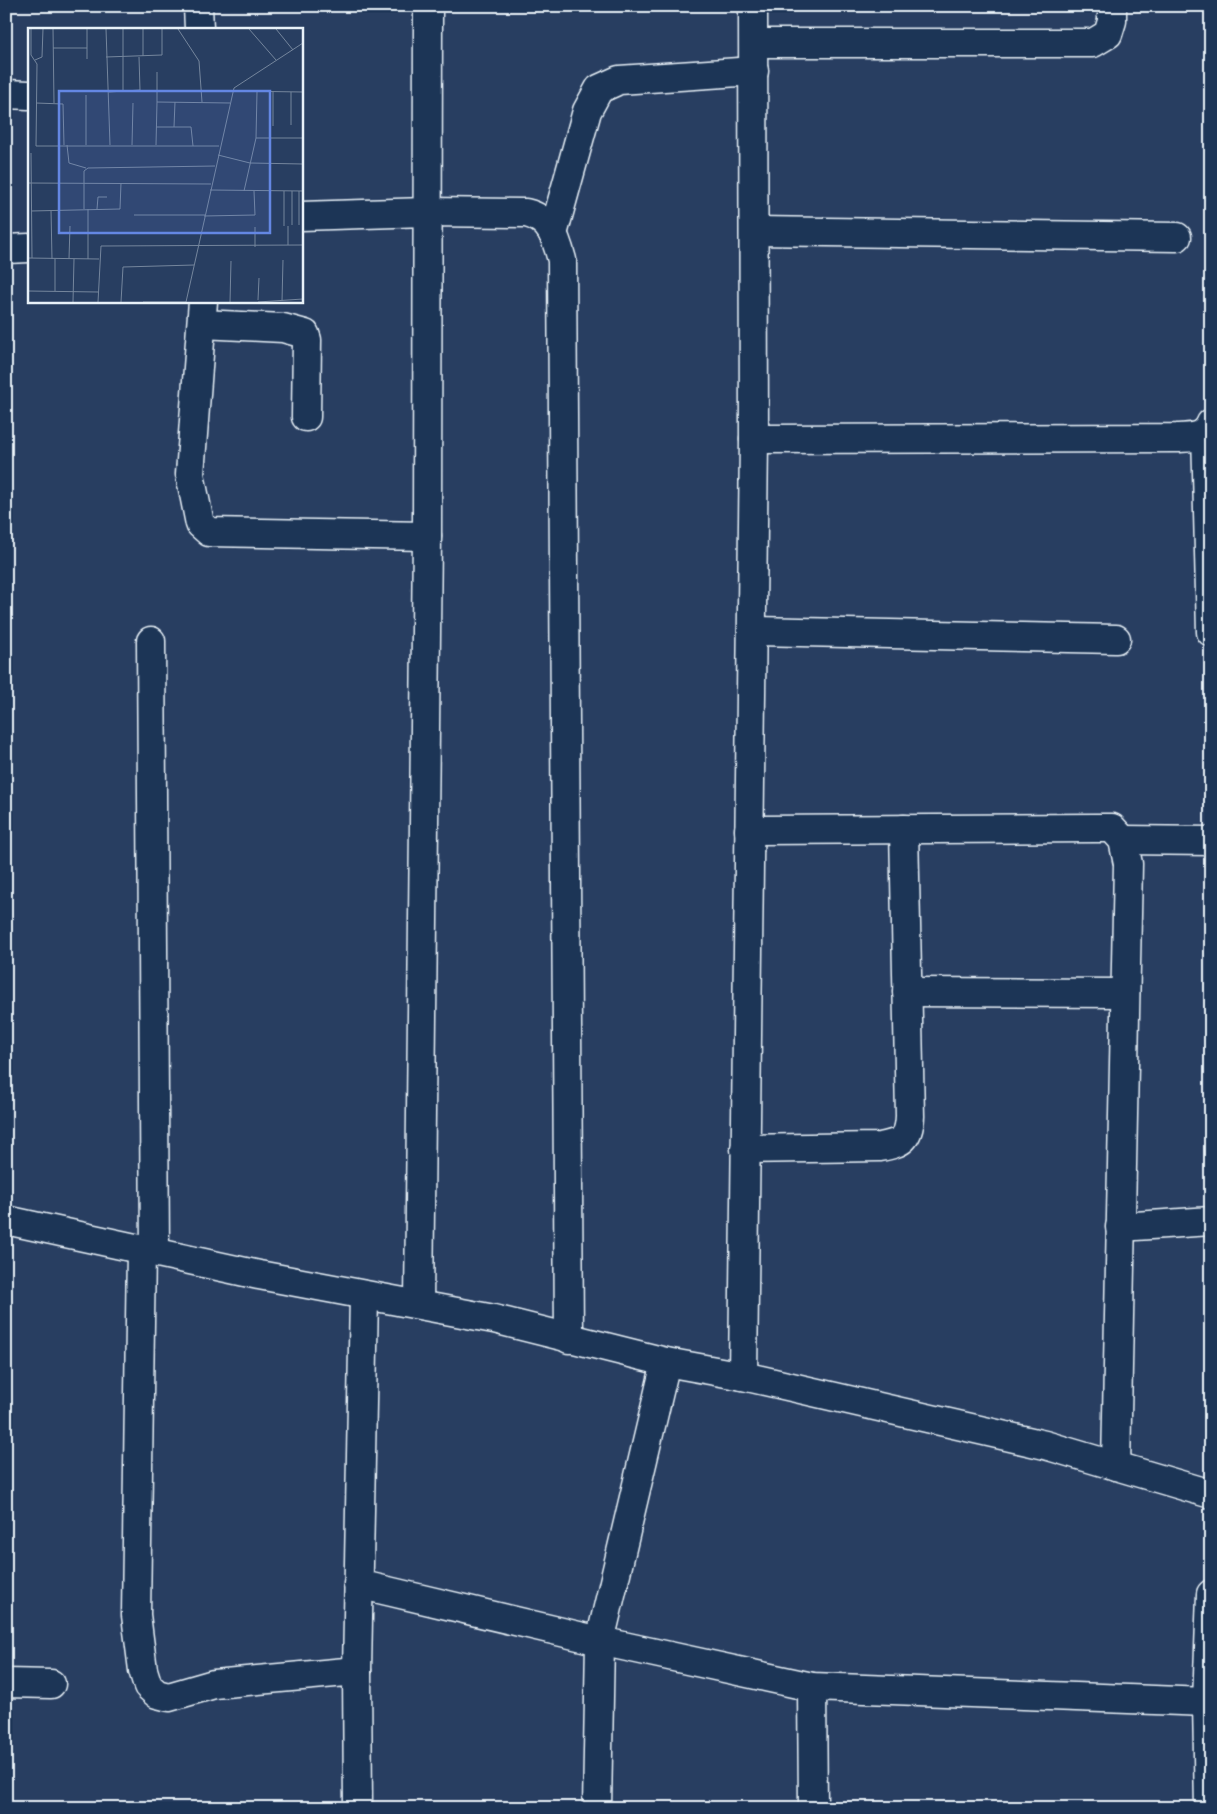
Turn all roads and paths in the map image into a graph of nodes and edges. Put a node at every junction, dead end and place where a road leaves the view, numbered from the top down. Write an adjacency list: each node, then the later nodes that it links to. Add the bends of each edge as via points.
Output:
1 (198, 6): 5 (street)
2 (428, 6): 10 (street)
3 (753, 6): 6 (street)
4 (1112, 6): 6 (street, via 1108,34 1093,44)
5 (199, 28)
6 (754, 43): 7 (street)
7 (754, 71): 12 (street); 13 (street, via 619,80 599,89 587,111)
8 (6, 94): 9 (street)
9 (28, 95)
10 (426, 212): 11 (street); 13 (street, via 526,213 538,216); 21 (street)
11 (302, 216)
12 (754, 231): 14 (street); 20 (street)
13 (553, 234): 40 (street, via 562,260)
14 (1177, 237)
15 (28, 248): 16 (street)
16 (6, 249)
17 (202, 313): 18 (street, via 305,334); 21 (street, via 190,474 200,524 209,532 218,533)
18 (306, 417)
19 (1208, 427): 20 (street, via 1198,437 1177,438); 22 (street)
20 (754, 439): 23 (street)
21 (426, 536): 39 (street)
22 (1210, 549): 24 (street)
23 (752, 631): 25 (street); 28 (street)
24 (1211, 632)
25 (1116, 639)
26 (151, 641): 37 (street)
27 (904, 829): 28 (street); 29 (street, via 1112,828); 31 (street)
28 (749, 830): 33 (street)
29 (1123, 840): 30 (street); 32 (street, via 1128,864)
30 (1211, 841)
31 (908, 992): 32 (street); 33 (street, via 910,1128 898,1144)
32 (1125, 993): 36 (street)
33 (745, 1149): 42 (street)
34 (6, 1220): 37 (street)
35 (1211, 1221): 36 (street)
36 (1120, 1227): 43 (street)
37 (148, 1251): 38 (street); 48 (street, via 136,1615 148,1686 157,1694 169,1697 214,1684)
38 (364, 1295): 39 (street); 45 (street)
39 (419, 1304): 40 (street)
40 (569, 1338): 41 (street)
41 (666, 1362): 42 (street); 47 (street)
42 (743, 1376): 43 (street, via 1045,1445)
43 (1116, 1466): 44 (street)
44 (1211, 1494)
45 (358, 1584): 47 (street); 48 (street)
46 (1211, 1594): 52 (street)
47 (600, 1641): 51 (street); 54 (street)
48 (357, 1671): 53 (street)
49 (6, 1683): 50 (street)
50 (51, 1684)
51 (812, 1687): 52 (street); 55 (street)
52 (1208, 1702): 56 (street)
53 (358, 1808)
54 (598, 1808)
55 (813, 1808)
56 (1209, 1808)

